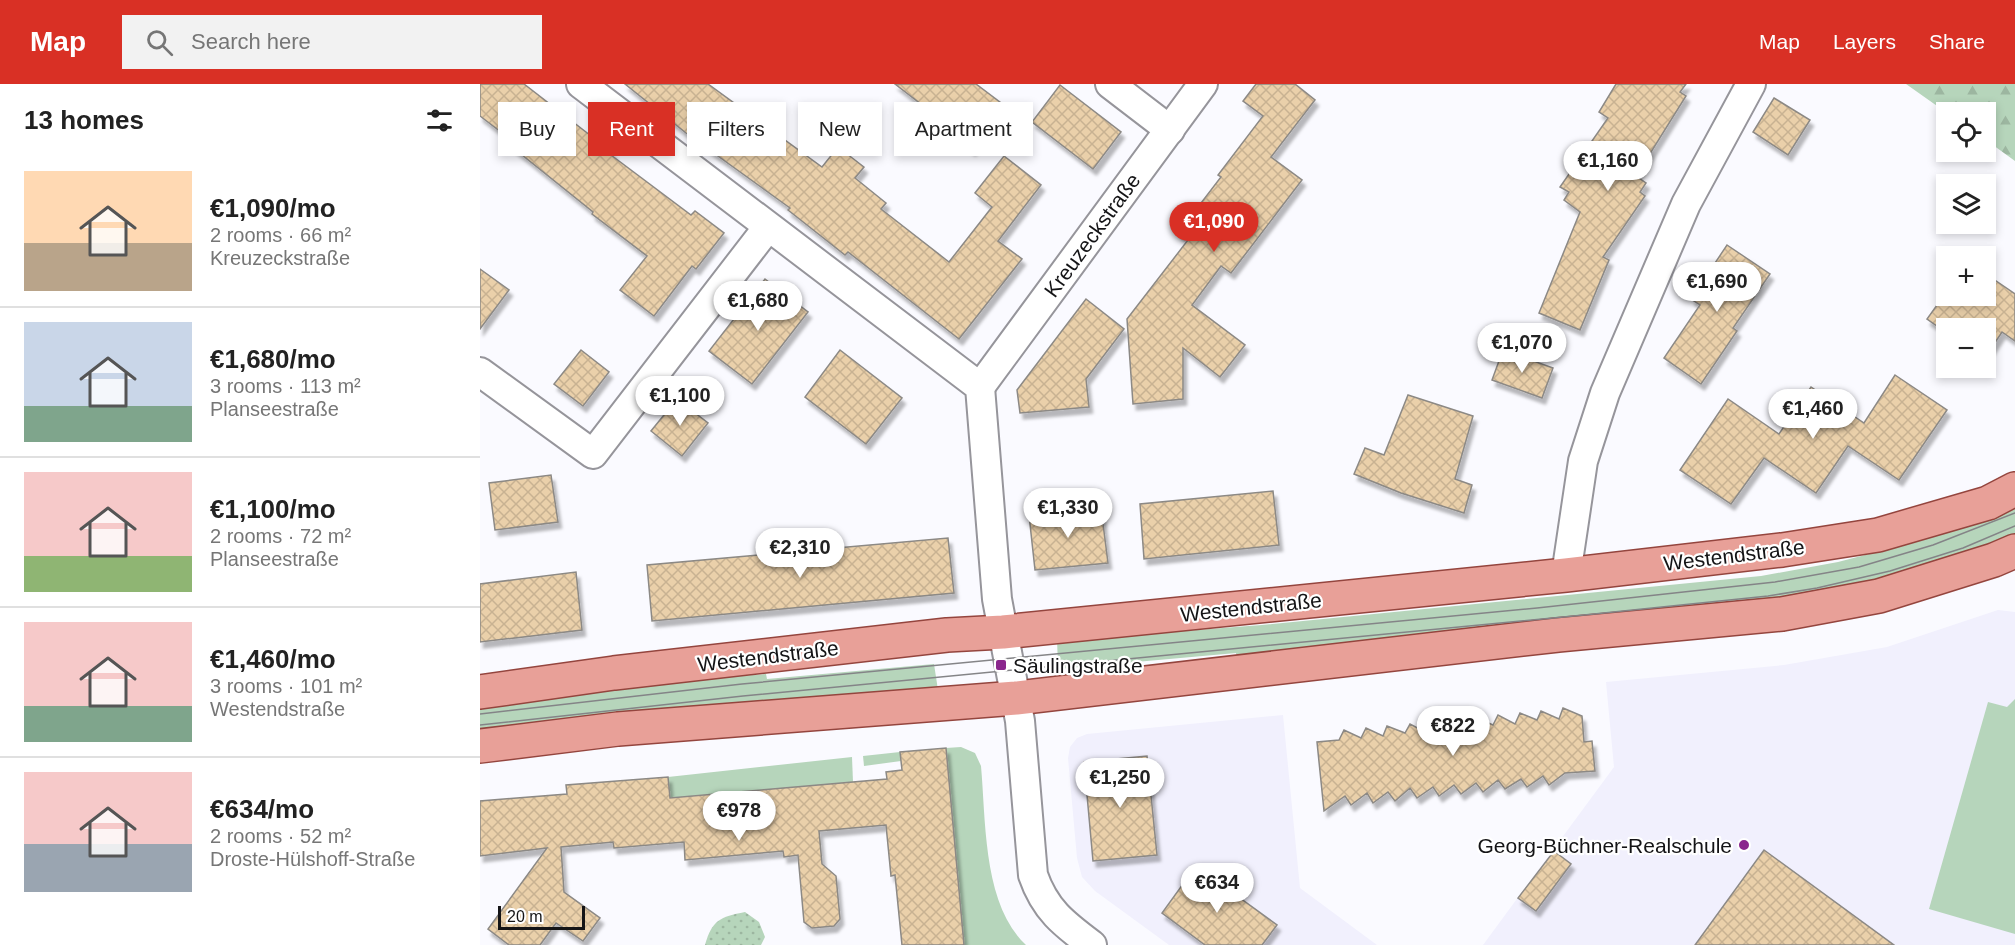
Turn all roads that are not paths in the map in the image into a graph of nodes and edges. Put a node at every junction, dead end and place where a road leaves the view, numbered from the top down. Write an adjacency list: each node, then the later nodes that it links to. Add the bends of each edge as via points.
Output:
1 (581, 84): 6 (street)
2 (1110, 84): 5 (street)
3 (1203, 84): 5 (street, Kreuzeckstraße)
4 (1751, 84): 11 (street, via 1686,204 1605,393 1583,461)
5 (1170, 130): 8 (street, Kreuzeckstraße)
6 (768, 227): 7 (street, via 594,454); 8 (street)
7 (480, 372)
8 (980, 387): 12 (street, via 998,599)
9 (2015, 489): 11 (main road, Westendstraße, via 1988,503 1878,534 1782,550)
10 (2015, 551): 14 (main road, via 1879,596 1782,614)
11 (1566, 574): 12 (main road, Westendstraße)
12 (1006, 646): 13 (main road, Westendstraße, via 947,635); 14 (street)
13 (480, 692)
14 (1016, 698): 15 (main road, via 618,729); 16 (street, via 1033,875 1038,891 1055,915)
15 (480, 746)
16 (1092, 945)

